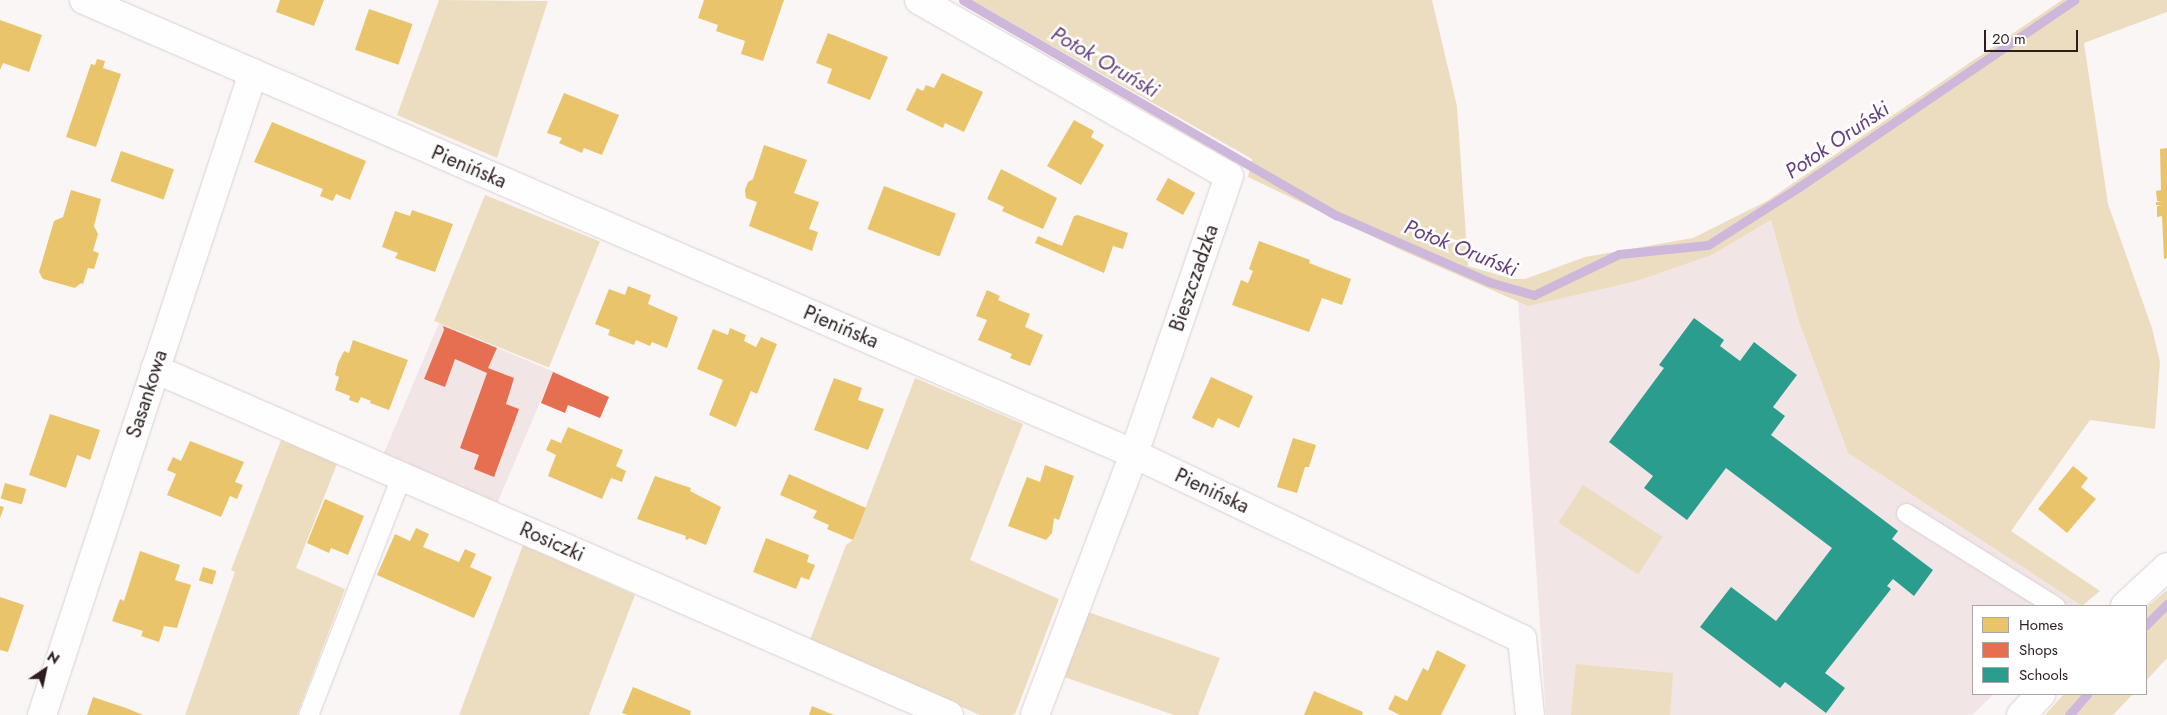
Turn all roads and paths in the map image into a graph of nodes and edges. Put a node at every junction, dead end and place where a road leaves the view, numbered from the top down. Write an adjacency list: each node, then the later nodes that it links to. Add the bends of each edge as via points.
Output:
1 (84, 0): 3 (street, Pienińska)
2 (919, 0): 5 (street, Bieszczadzka, via 1229,176)
3 (253, 73): 4 (street, Sasankowa); 5 (street, Pienińska)
4 (155, 368): 6 (street, Rosiczki); 12 (street, Sasankowa)
5 (1134, 454): 15 (street, Bieszczadzka); 16 (street, Pienińska, via 1522,639)
6 (401, 476): 13 (lane); 14 (street, Rosiczki)
7 (1906, 513): 9 (lane)
8 (2167, 567): 10 (street)
9 (2053, 605)
10 (2126, 605)
11 (2040, 695): 17 (street)
12 (42, 715)
13 (308, 715)
14 (950, 715)
15 (1035, 715)
16 (1530, 715)
17 (2021, 715)

